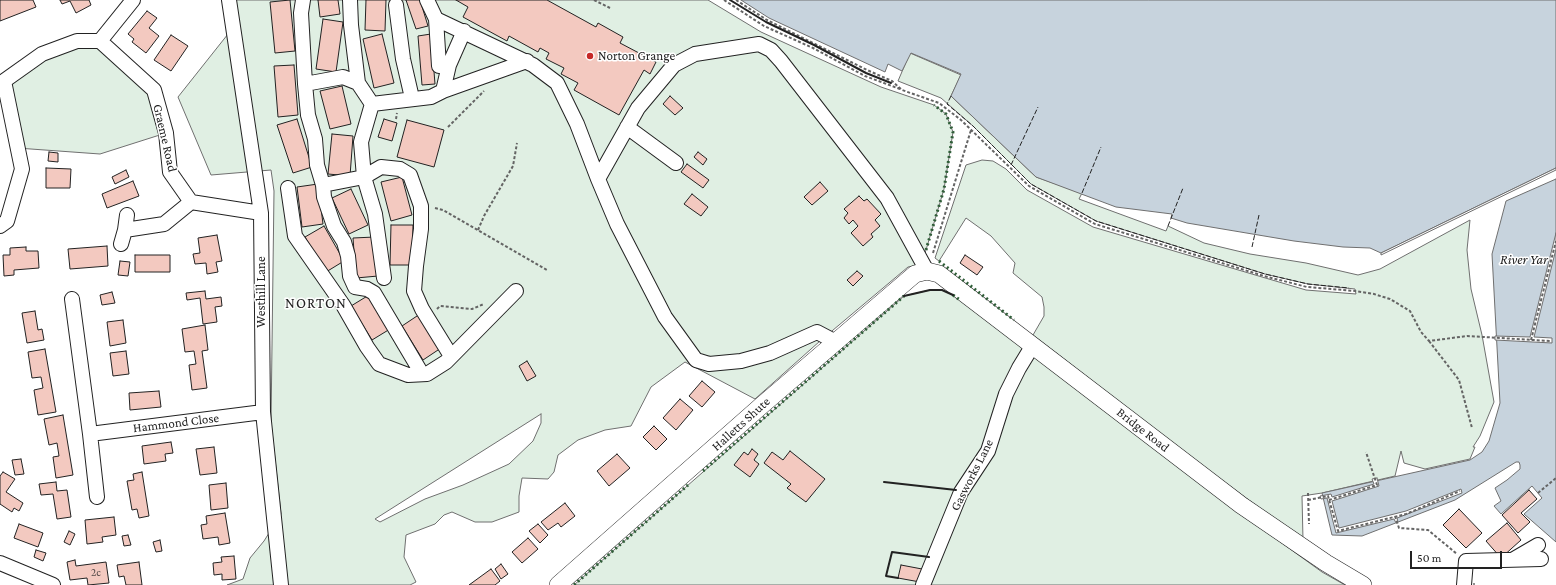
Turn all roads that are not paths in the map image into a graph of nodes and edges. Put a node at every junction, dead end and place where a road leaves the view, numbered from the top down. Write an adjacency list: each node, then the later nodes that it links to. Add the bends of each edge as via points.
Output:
1 (134, 0): 9 (street)
2 (229, 0): 25 (street, Westhill Lane)
3 (303, 0): 14 (street, via 301,13)
4 (350, 0): 13 (street)
5 (429, 1): 7 (street)
6 (396, 5): 16 (street)
7 (436, 19): 8 (street); 11 (street)
8 (464, 31): 10 (street); 15 (street, via 449,65)
9 (100, 41): 12 (street, via 77,41 42,54); 24 (street, Graeme Road, via 154,90 166,132 170,172)
10 (527, 61): 15 (street); 21 (street, via 557,84 577,124)
11 (439, 66)
12 (2, 81): 27 (street, via 22,169 7,221)
13 (358, 83): 14 (street, via 343,77); 17 (street)
14 (305, 84): 22 (street, via 308,115)
15 (443, 91): 16 (street, via 431,97)
16 (412, 98): 17 (street)
17 (372, 104): 20 (street, via 361,142)
18 (627, 128): 19 (street); 21 (street); 30 (street, via 638,108 674,65 695,54 759,44 771,50 781,61 887,198)
19 (676, 163)
20 (364, 177): 22 (street); 31 (street, via 375,214); 36 (street, via 381,167 400,169 410,175 421,206 414,291 426,317)
21 (598, 179): 34 (street, via 652,294 696,360 709,364 741,360 770,353 817,332)
22 (323, 185): 37 (street, via 324,197 334,226 344,242 350,276 356,287 374,293)
23 (288, 188): 37 (street, via 295,236 343,305 379,364 408,375)
24 (190, 202): 25 (street); 28 (street, via 164,224)
25 (261, 213): 38 (street, Westhill Lane)
26 (127, 215): 28 (street)
27 (0, 226)
28 (125, 230): 29 (street)
29 (121, 244)
30 (927, 271): 34 (main road, Halletts Shute, via 914,274); 35 (main road, Bridge Road, via 939,274)
31 (384, 278)
32 (516, 291): 36 (street)
33 (72, 299): 39 (street)
34 (836, 342): 47 (main road, Halletts Shute)
35 (1032, 345): 48 (street, Gasworks Lane, via 1006,394 988,451 961,492); 49 (main road, Bridge Road, via 1241,505)
36 (451, 356): 37 (street, via 427,374)
37 (422, 374)
38 (262, 412): 39 (street, Hammond Close); 46 (street, Westhill Lane)
39 (90, 434): 40 (street)
40 (97, 497)
41 (1538, 545): 43 (street)
42 (1541, 559): 43 (street)
43 (1514, 560): 50 (street, via 1466,561)
44 (0, 564): 45 (street)
45 (53, 585)
46 (280, 585)
47 (558, 585)
48 (923, 585)
49 (1363, 585)
50 (1464, 585)

